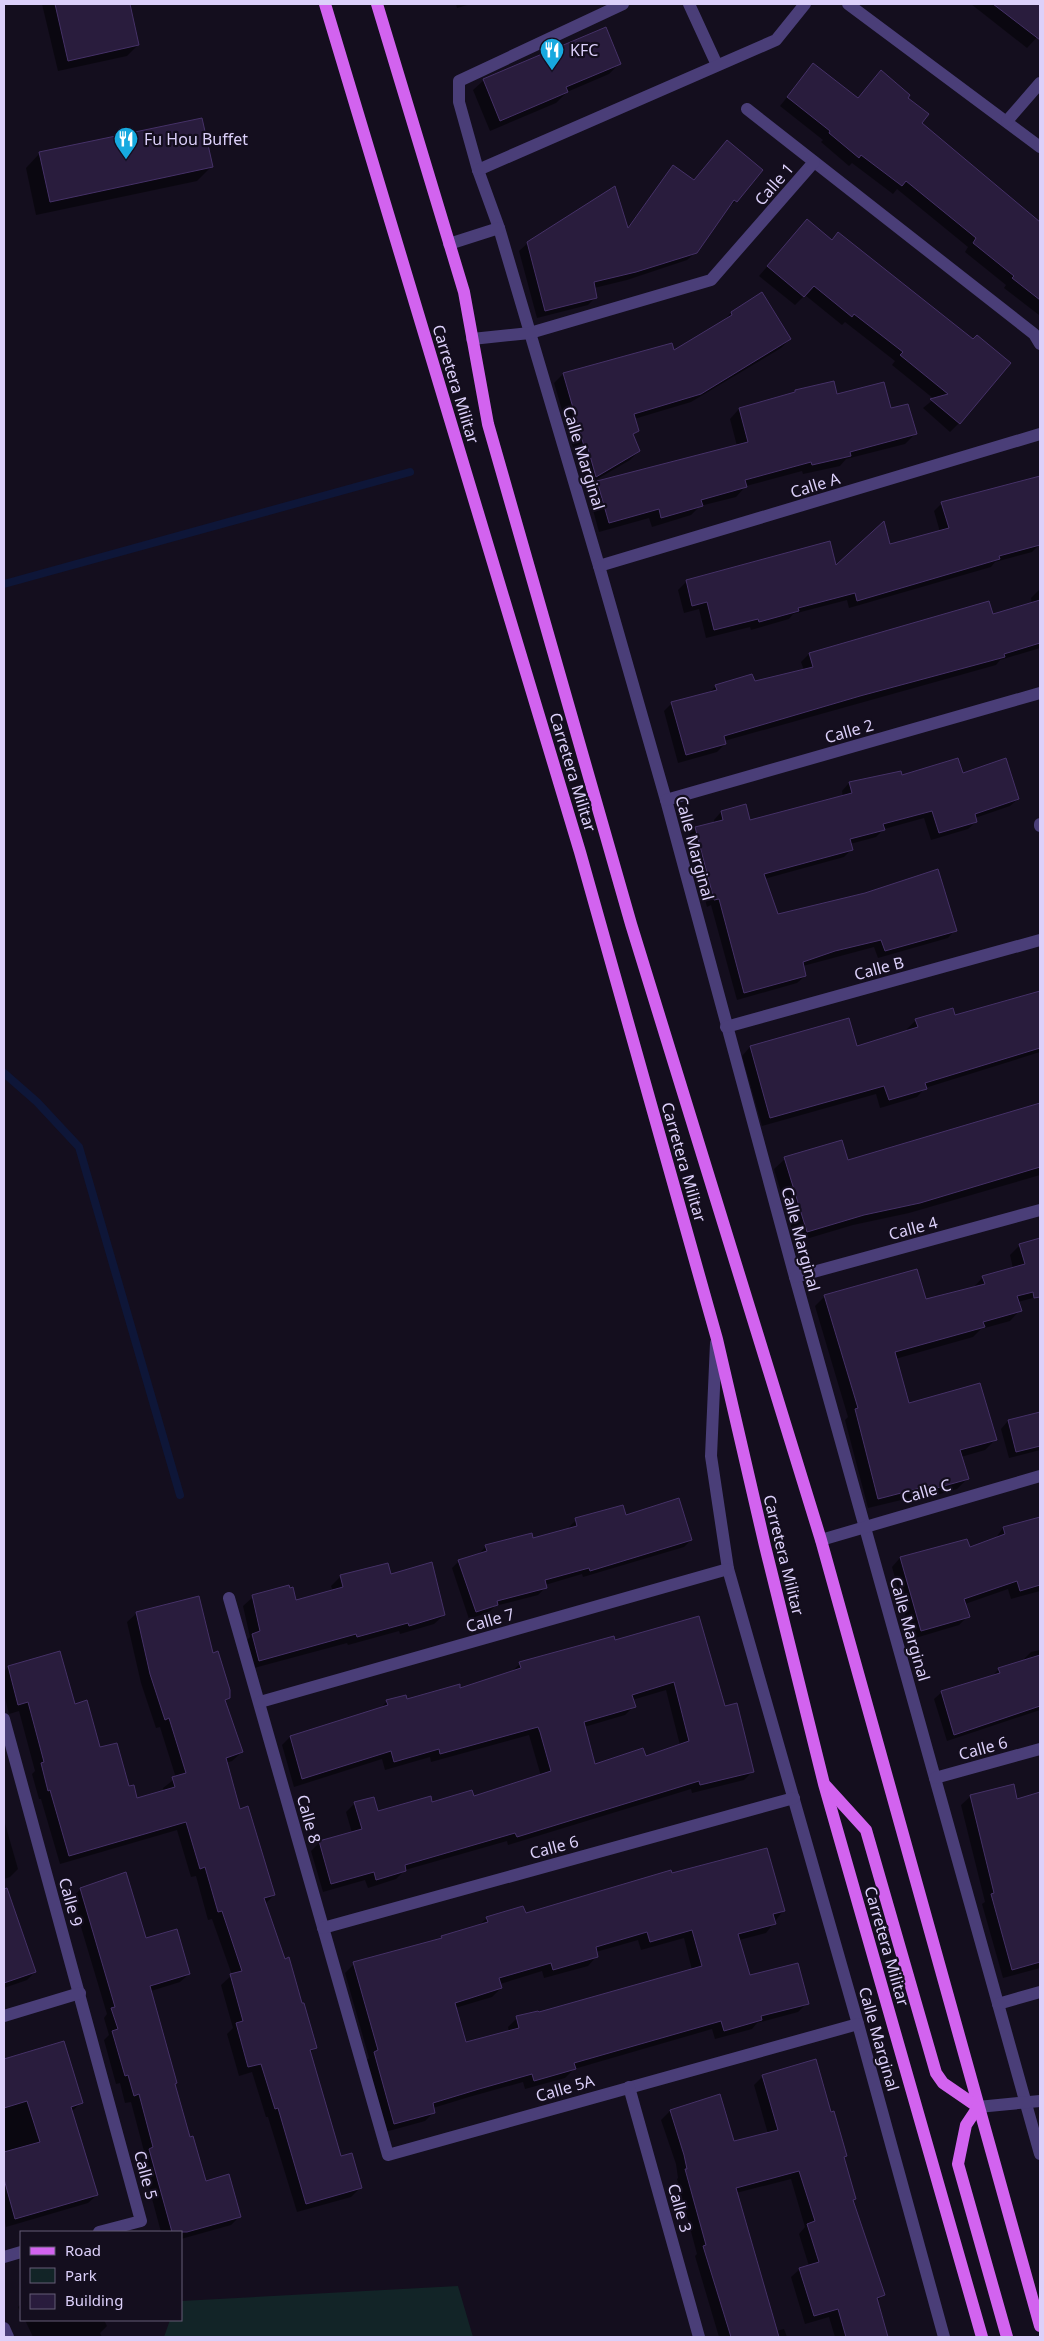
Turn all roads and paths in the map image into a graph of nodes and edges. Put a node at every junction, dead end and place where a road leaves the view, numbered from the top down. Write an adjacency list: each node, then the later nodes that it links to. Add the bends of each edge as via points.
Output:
1 (325, 4): 27 (main road, Carretera Militar, via 578,842)
2 (377, 4): 15 (main road, Carretera Militar)
3 (623, 4): 13 (street, Calle Marginal, via 459,81 459,102)
4 (689, 4): 7 (street)
5 (805, 4): 7 (street, via 776,40)
6 (848, 4): 10 (street)
7 (717, 65): 13 (street)
8 (1040, 83): 10 (street)
9 (747, 109): 12 (street)
10 (1007, 121): 11 (street)
11 (1040, 147)
12 (814, 162): 16 (street, Calle 1, via 711,280); 18 (street, Calle 1, via 1034,334)
13 (478, 170): 14 (street, Calle Marginal)
14 (498, 228): 15 (street); 16 (street, Calle Marginal)
15 (449, 244): 17 (main road, Carretera Militar, via 464,292)
16 (530, 333): 17 (street); 20 (street, Calle Marginal)
17 (472, 339): 30 (main road, Carretera Militar, via 488,424 631,924)
18 (1040, 344)
19 (1040, 434): 20 (street, Calle A)
20 (599, 566): 22 (street, Calle Marginal)
21 (1040, 693): 22 (street, Calle 2)
22 (666, 800): 24 (street, Calle Marginal)
23 (1040, 940): 24 (street, Calle B)
24 (726, 1027): 26 (street, Calle Marginal)
25 (1040, 1210): 26 (street, Calle 4)
26 (795, 1277): 29 (street, Calle Marginal)
27 (716, 1339): 31 (street, Calle Marginal, via 711,1456); 38 (main road, Carretera Militar)
28 (1040, 1476): 29 (street, Calle C)
29 (864, 1526): 30 (street, Calle C); 37 (street, Calle Marginal)
30 (821, 1540): 51 (main road, Carretera Militar)
31 (728, 1569): 33 (street, Calle 7); 39 (street, Calle Marginal)
32 (229, 1598): 33 (street, Calle 8)
33 (260, 1702): 40 (street, Calle 8)
34 (4, 1719): 36 (street, Calle 9)
35 (1040, 1749): 37 (street, Calle 6)
36 (10, 1771): 42 (street, Calle 9)
37 (935, 1778): 43 (street, Calle Marginal)
38 (824, 1784): 51 (main road, via 866,1830 936,2073 943,2083); 61 (main road, Carretera Militar)
39 (794, 1798): 40 (street, Calle 6); 45 (street, Calle Marginal)
40 (323, 1928): 46 (street, Calle 8)
41 (1040, 1992): 43 (street)
42 (80, 1993): 44 (street); 48 (street, Calle 9)
43 (998, 2004): 49 (street, Calle Marginal)
44 (4, 2016)
45 (858, 2024): 47 (street, Calle 5A); 60 (street, Calle Marginal)
46 (358, 2048): 47 (street, Calle 5A, via 388,2156)
47 (629, 2087): 59 (street, Calle 3)
48 (107, 2094): 53 (street, Calle 5, via 141,2221)
49 (1026, 2101): 50 (street); 51 (street); 52 (street, Calle Marginal)
50 (1040, 2101)
51 (978, 2107): 56 (main road, Carretera Militar); 62 (main road, via 966,2125 958,2164)
52 (1040, 2154)
53 (103, 2231)
54 (20, 2252): 55 (street)
55 (4, 2257)
56 (1040, 2326)
57 (4, 2328): 58 (street)
58 (8, 2337)
59 (699, 2337)
60 (944, 2337)
61 (982, 2337)
62 (1007, 2337)

